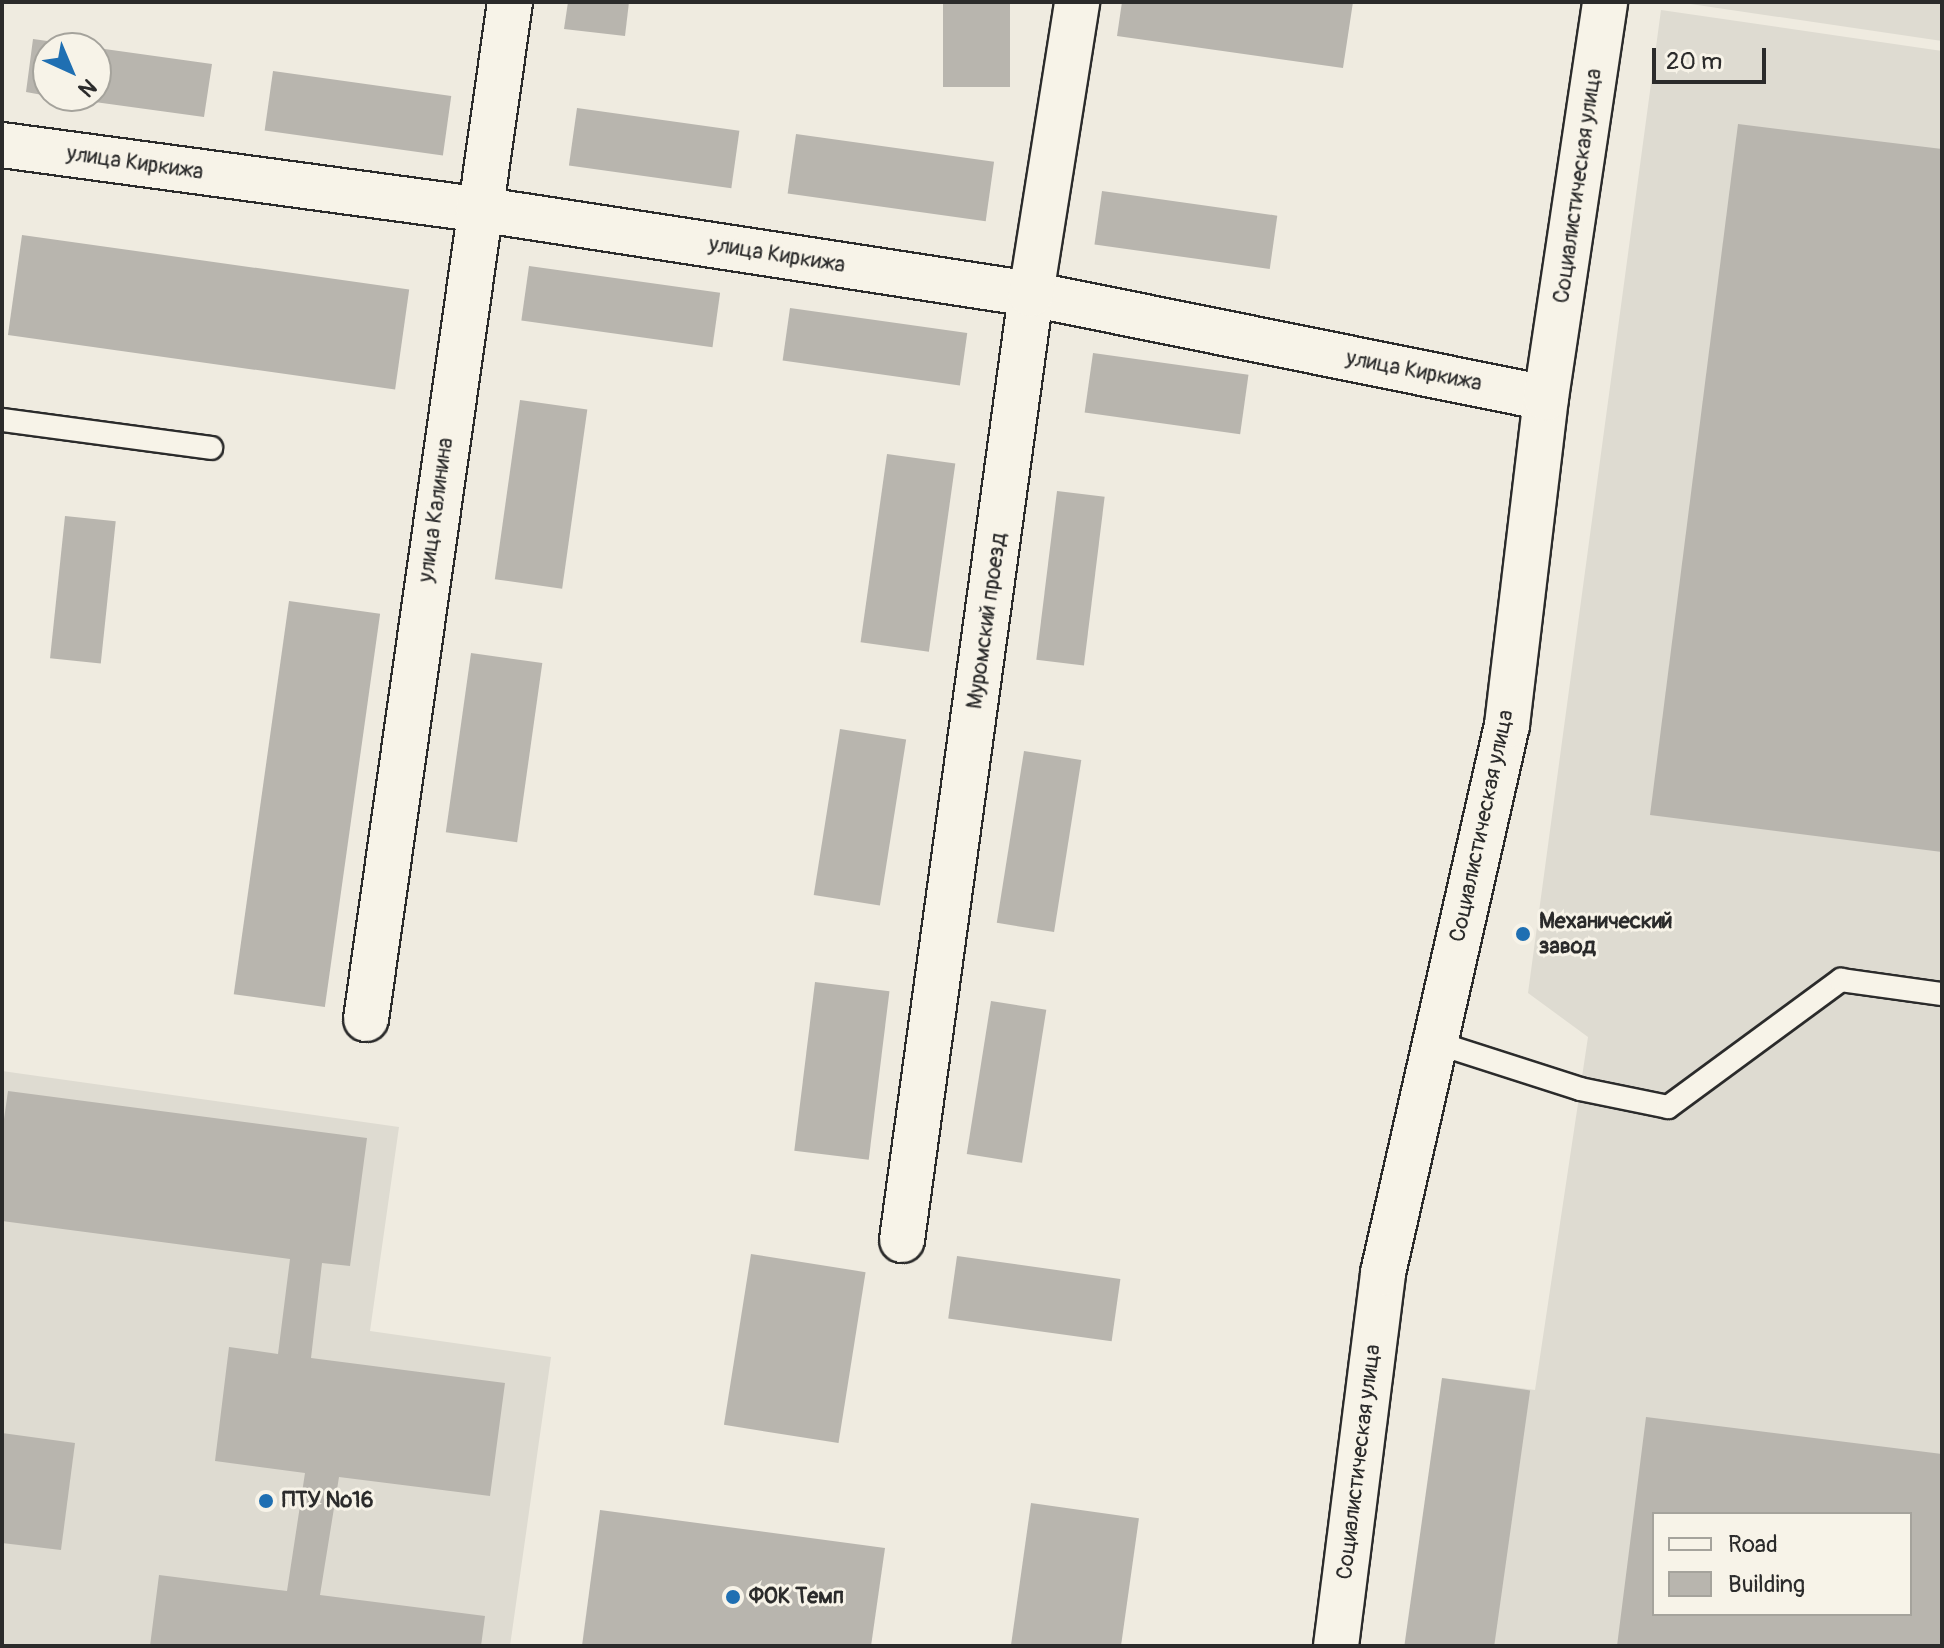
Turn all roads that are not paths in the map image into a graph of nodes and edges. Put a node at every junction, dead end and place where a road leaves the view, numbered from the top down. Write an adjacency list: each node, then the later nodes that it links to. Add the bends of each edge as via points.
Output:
1 (510, 2): 5 (street, улица Калинина)
2 (1077, 2): 6 (street, Муромский проезд)
3 (1605, 2): 7 (street, Социалистическая улица)
4 (2, 145): 5 (street, улица Киркижа)
5 (478, 209): 6 (street, улица Киркижа); 11 (street, улица Калинина)
6 (1031, 294): 7 (street, улица Киркижа); 13 (street, Муромский проезд)
7 (1546, 398): 12 (street, Социалистическая улица, via 1507,725)
8 (2, 420): 9 (lane)
9 (211, 448)
10 (1942, 994): 12 (lane, via 1841,980 1668,1107 1580,1089)
11 (366, 1019)
12 (1434, 1042): 14 (street, Социалистическая улица, via 1383,1273)
13 (902, 1240)
14 (1336, 1646)

